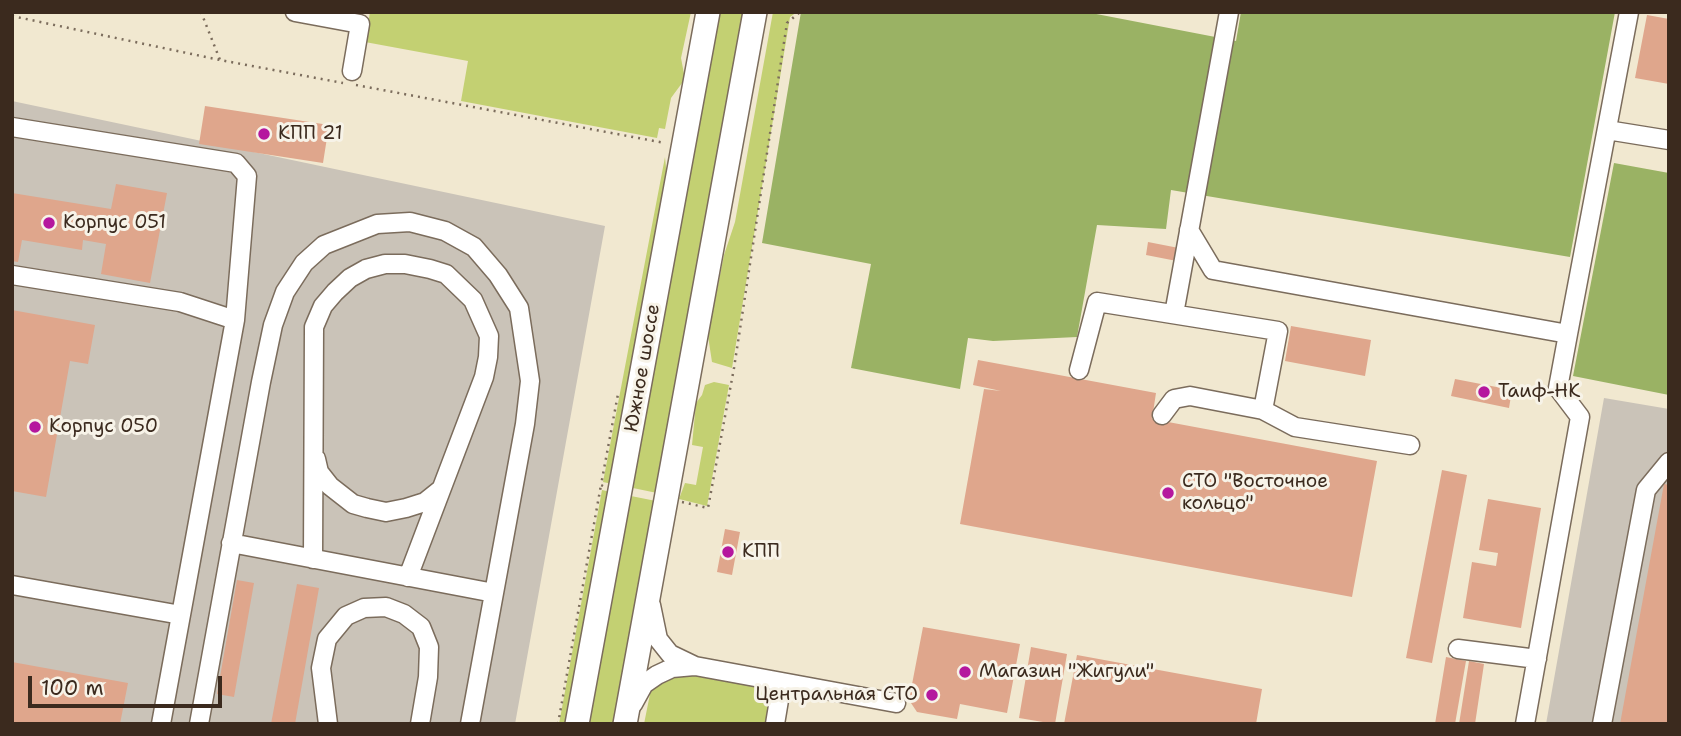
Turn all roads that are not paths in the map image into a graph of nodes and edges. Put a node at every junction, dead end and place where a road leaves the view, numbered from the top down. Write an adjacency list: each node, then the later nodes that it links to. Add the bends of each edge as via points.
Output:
1 (295, 12): 7 (street, via 360,24)
2 (708, 12): 43 (main road, Южное шоссе, via 611,487)
3 (755, 12): 8 (main road)
4 (761, 12): 8 (main road)
5 (1229, 12): 12 (street)
6 (1629, 12): 10 (street)
7 (352, 71)
8 (743, 80): 31 (main road)
9 (12, 127): 17 (street, via 236,163 247,176)
10 (1607, 130): 11 (street); 18 (street)
11 (1669, 141)
12 (1189, 230): 14 (street); 18 (street, via 1213,270)
13 (12, 275): 17 (street, via 180,302)
14 (1180, 280): 15 (street); 16 (street)
15 (1162, 295)
16 (1174, 314): 19 (street, via 1097,302); 20 (street, via 1278,331)
17 (235, 320): 32 (street)
18 (1568, 334): 34 (street, via 1558,388 1580,416)
19 (1079, 370)
20 (1263, 410): 21 (street, via 1190,396 1174,399); 22 (street, via 1295,427)
21 (1162, 415)
22 (1409, 444)
23 (314, 452): 25 (street, via 319,472 330,486 353,504 367,508 386,512 406,508 425,502); 25 (street, via 314,327 323,306 350,278 366,269 385,264 430,269 446,274 472,300 489,336 484,377); 27 (street)
24 (1669, 462): 47 (street, via 1646,490)
25 (442, 488): 28 (street)
26 (231, 543): 27 (street); 30 (street, via 261,382 285,292 304,263 324,245 377,224 410,222 445,231 474,247 519,308 530,381); 39 (street)
27 (313, 559): 28 (street)
28 (408, 577): 30 (street)
29 (12, 585): 32 (street)
30 (494, 593): 42 (street)
31 (649, 593): 35 (street, via 658,639 670,654); 44 (main road)
32 (181, 615): 38 (street)
33 (1458, 649): 34 (street)
34 (1537, 659): 46 (street)
35 (695, 666): 36 (street); 44 (street, via 673,668 644,684)
36 (782, 682): 37 (street); 45 (street)
37 (896, 703)
38 (161, 724)
39 (199, 724)
40 (328, 724): 41 (street, via 321,668 327,639 346,616 364,608 386,607 421,627 429,647)
41 (420, 724)
42 (470, 724)
43 (577, 724)
44 (625, 724)
45 (775, 724)
46 (1525, 724)
47 (1602, 724)

